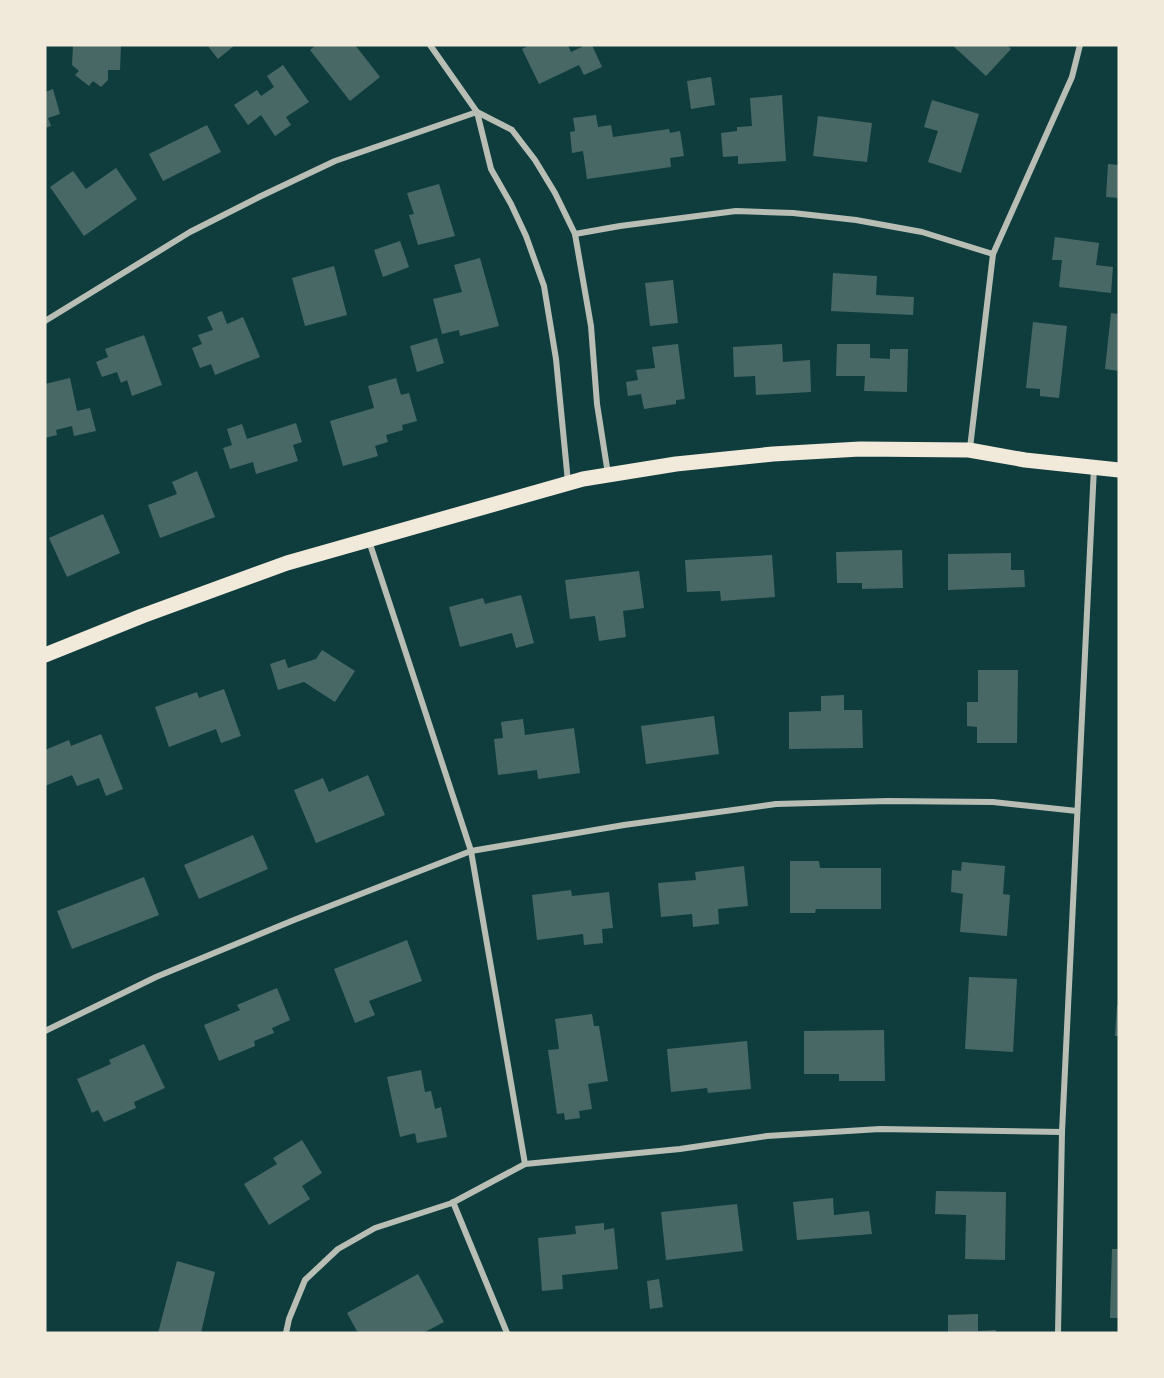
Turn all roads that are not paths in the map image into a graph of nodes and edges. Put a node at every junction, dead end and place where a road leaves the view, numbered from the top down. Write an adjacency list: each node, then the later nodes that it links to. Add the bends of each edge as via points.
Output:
1 (430, 45): 3 (street)
2 (1080, 45): 5 (street, via 1072,77)
3 (477, 112): 4 (street, via 512,130 550,184); 6 (street, via 335,161 190,232); 11 (street, via 491,169 516,214 544,286 556,359)
4 (575, 234): 5 (street, via 736,211 793,213 922,232); 10 (street, via 591,326)
5 (993, 254): 7 (street)
6 (45, 321)
7 (969, 450): 8 (main road); 10 (main road, via 860,448 773,454)
8 (1095, 466): 9 (main road); 14 (street)
9 (1119, 470)
10 (608, 475): 11 (main road)
11 (568, 483): 12 (main road)
12 (368, 539): 13 (main road, via 287,563); 15 (street)
13 (45, 655)
14 (1077, 811): 15 (street, via 993,802 776,804); 17 (street)
15 (471, 851): 16 (street, via 156,977); 18 (street)
16 (45, 1031)
17 (1062, 1132): 18 (street, via 868,1130 767,1136 681,1149); 22 (street)
18 (525, 1164): 19 (street)
19 (453, 1202): 20 (street, via 375,1228 338,1249 304,1280); 21 (street)
20 (286, 1333)
21 (507, 1333)
22 (1058, 1333)

